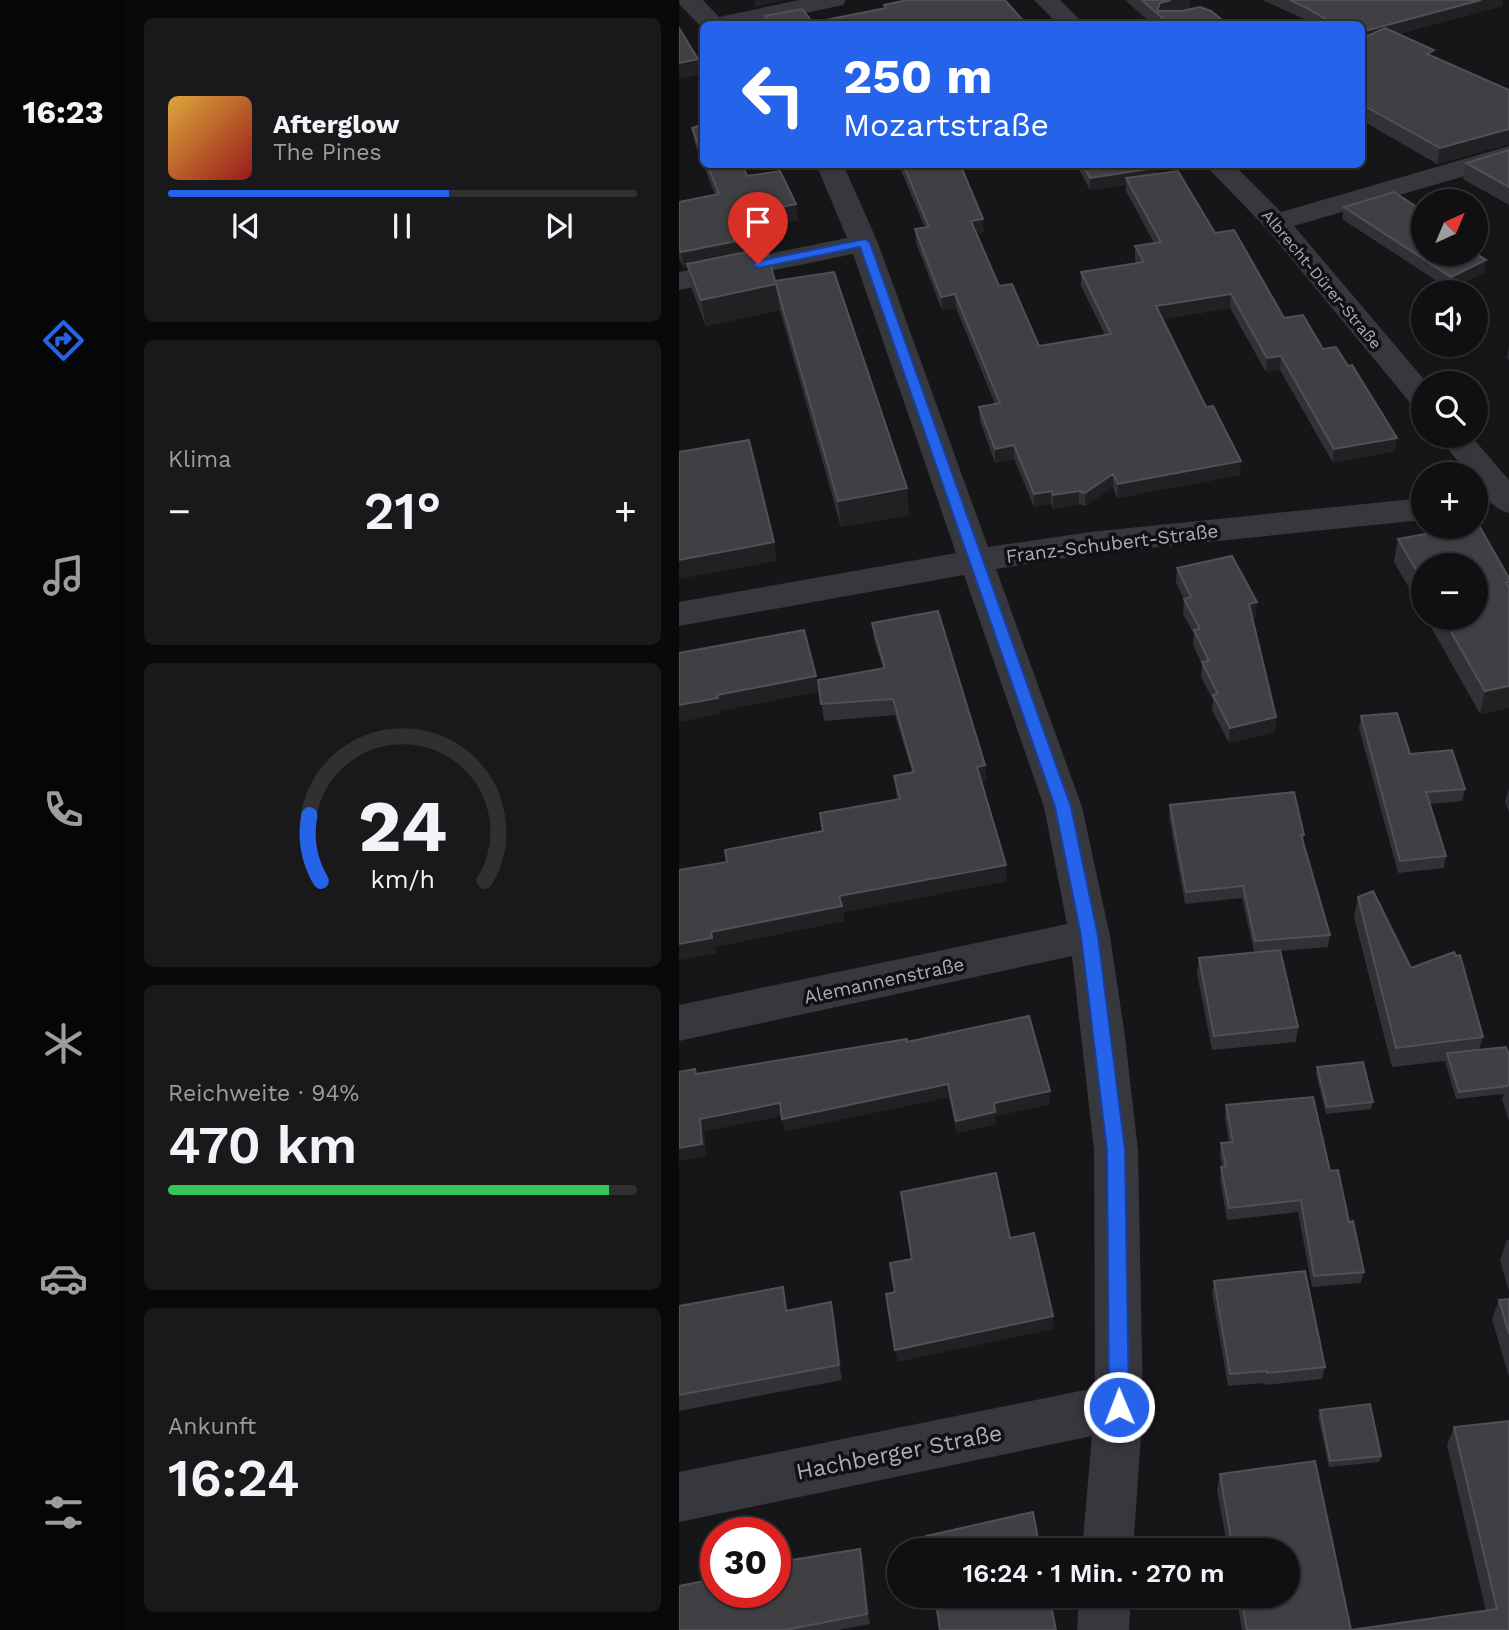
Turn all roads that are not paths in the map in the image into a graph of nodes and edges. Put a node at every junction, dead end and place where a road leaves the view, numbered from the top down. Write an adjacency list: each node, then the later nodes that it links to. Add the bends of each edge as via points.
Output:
1 (689, 0): 6 (street)
2 (834, 0): 4 (street)
3 (1046, 0): 5 (street)
4 (734, 21)
5 (1069, 21)
6 (700, 24)
7 (1509, 154): 10 (street)
8 (831, 168): 11 (street)
9 (1221, 168): 10 (street, Albrecht-Dürer-Straße)
10 (1276, 222): 13 (street, Albrecht-Dürer-Straße)
11 (865, 243): 12 (street); 18 (street)
12 (679, 281)
13 (1411, 384)
14 (1464, 448): 15 (street)
15 (1508, 501): 16 (street)
16 (1488, 502)
17 (1411, 510): 18 (street, Franz-Schubert-Straße, via 1090,543)
18 (975, 561): 19 (street, Franz-Schubert-Straße); 20 (street, via 1063,807)
19 (679, 614)
20 (1090, 936): 21 (street, Alemannenstraße); 22 (street, via 1116,1150)
21 (679, 1023)
22 (1119, 1407): 23 (street, Hachberger Straße); 24 (street)
23 (679, 1497)
24 (1109, 1538)
25 (1104, 1608): 26 (street)
26 (1103, 1630)

